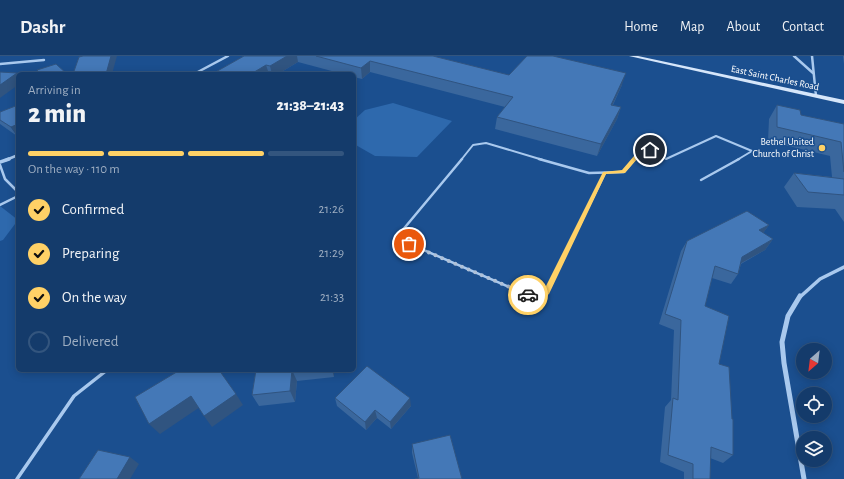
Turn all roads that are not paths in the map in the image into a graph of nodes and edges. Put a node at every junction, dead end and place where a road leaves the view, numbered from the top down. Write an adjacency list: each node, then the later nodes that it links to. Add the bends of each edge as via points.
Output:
1 (228, 56): 7 (street)
2 (631, 56): 9 (main road, East Saint Charles Road)
3 (794, 56): 8 (street)
4 (812, 56): 8 (street)
5 (44, 60): 6 (street)
6 (0, 64)
7 (198, 72)
8 (813, 72): 9 (street)
9 (816, 96): 10 (main road, East Saint Charles Road)
10 (844, 102)
11 (650, 150): 15 (lane, via 636,157 624,172)
12 (16, 156): 14 (street)
13 (666, 159): 16 (lane, via 716,136 752,151)
14 (0, 164): 17 (lane, via 5,179)
15 (604, 173): 15 (lane, via 547,292 540,298 529,296 396,238 473,145 486,143 589,173)
16 (701, 180)
17 (16, 190)
18 (16, 197): 19 (lane)
19 (0, 205)
20 (844, 267): 23 (street, via 817,280 805,290 796,300 785,324 782,343 785,373)
21 (104, 372): 22 (lane, via 74,396)
22 (17, 479)
23 (804, 479)

